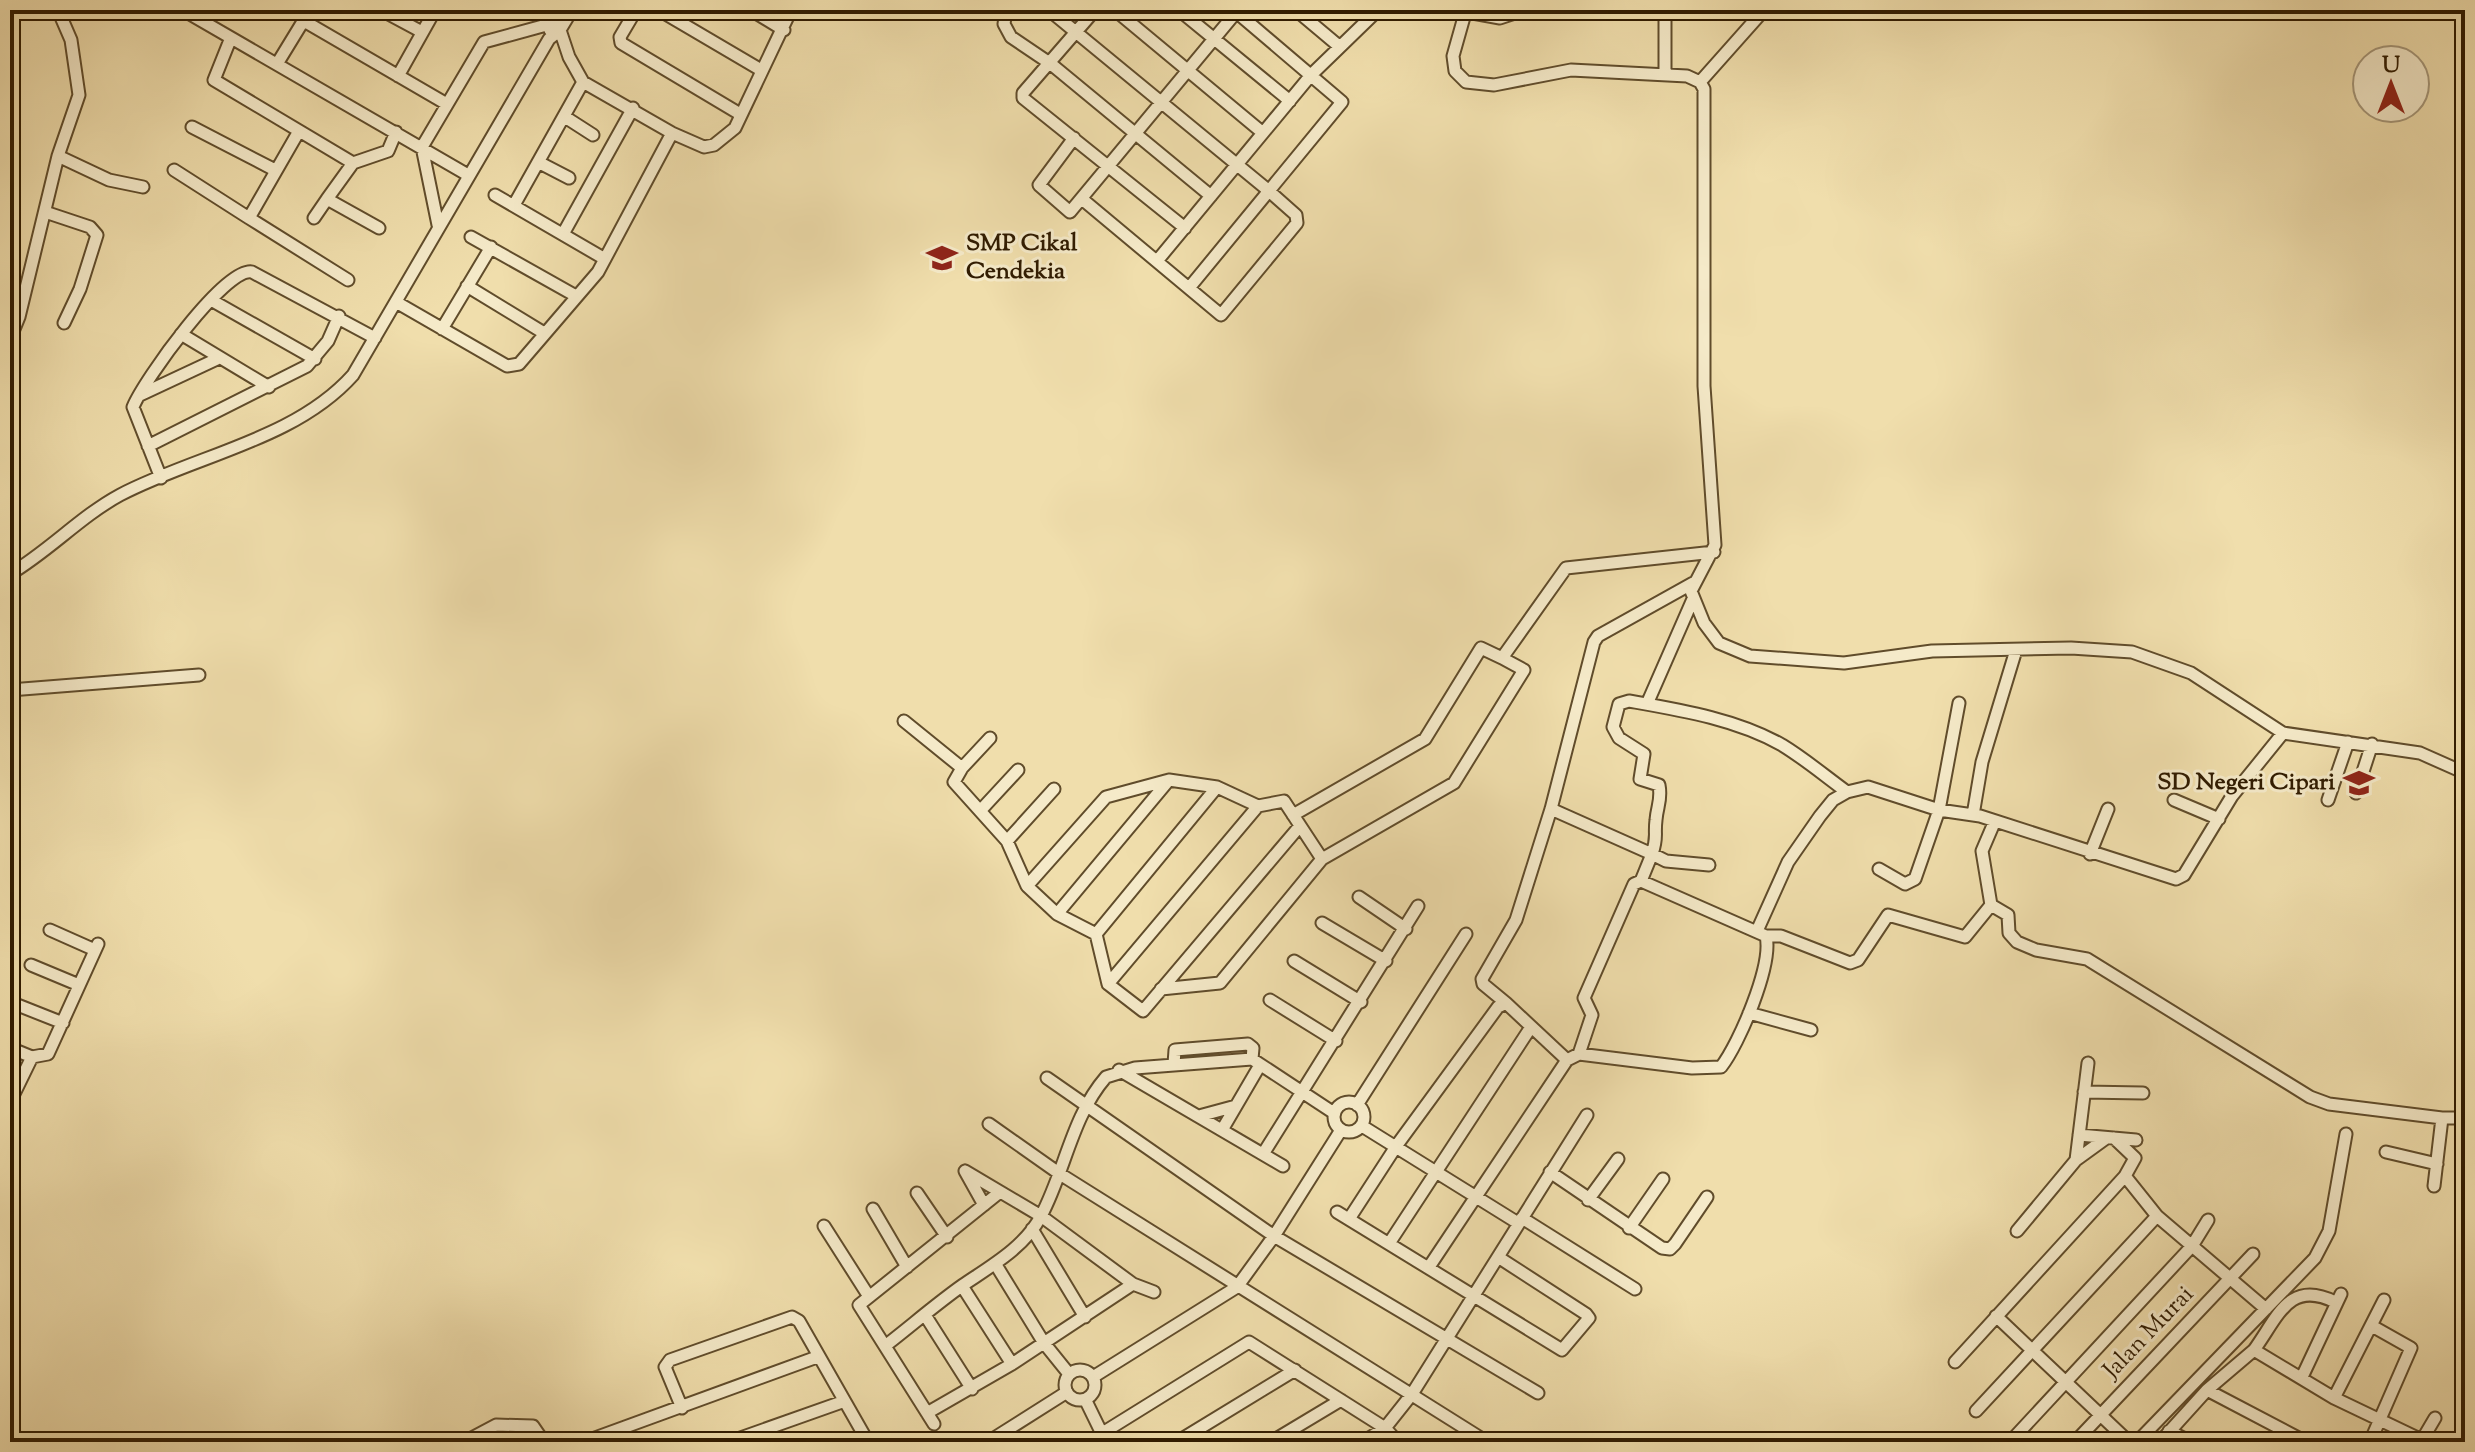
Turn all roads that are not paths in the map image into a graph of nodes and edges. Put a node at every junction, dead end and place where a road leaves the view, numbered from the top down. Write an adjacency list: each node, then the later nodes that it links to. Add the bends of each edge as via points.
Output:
1 (58, 10): 56 (street, via 71,40 79,82 76,110)
2 (183, 10): 30 (street)
3 (381, 10): 27 (street)
4 (435, 10): 27 (street)
5 (557, 10): 25 (street)
6 (572, 10): 25 (street)
7 (636, 10): 45 (street, via 621,43)
8 (659, 10): 34 (street)
9 (751, 10): 26 (street)
10 (791, 10): 26 (street)
11 (1006, 10): 33 (street, via 1006,31)
12 (1049, 10): 28 (street)
13 (1095, 10): 28 (street)
14 (1115, 10): 35 (street)
15 (1179, 10): 29 (street)
16 (1296, 10): 31 (street)
17 (1524, 10): 23 (street)
18 (1665, 10): 36 (street)
19 (1764, 10): 40 (street)
20 (1236, 11): 29 (street); 37 (street)
21 (1466, 11): 23 (street); 36 (street, via 1453,56 1455,71 1466,82 1494,85 1571,70)
22 (1370, 13): 31 (street)
23 (1501, 14)
24 (307, 16): 32 (street); 38 (street)
25 (555, 27): 39 (street); 43 (street, via 484,42); 63 (street)
26 (784, 30): 34 (street)
27 (422, 32): 38 (street)
28 (1077, 33): 33 (street); 42 (street)
29 (1214, 39): 35 (street); 41 (street)
30 (230, 40): 32 (street); 48 (street, via 214,80)
31 (1340, 47): 37 (street)
32 (277, 64): 49 (street)
33 (1051, 64): 52 (street); 54 (street, via 1023,98)
34 (761, 70): 45 (street)
35 (1188, 71): 42 (street); 51 (street)
36 (1665, 74): 40 (street)
37 (1311, 75): 41 (street); 66 (street, via 1342,102)
38 (398, 76): 43 (street)
39 (583, 82): 44 (street); 46 (street)
40 (1700, 82): 102 (street, via 1704,386)
41 (1290, 101): 51 (street)
42 (1161, 102): 52 (street); 59 (street)
43 (445, 103): 55 (street)
44 (633, 108): 50 (street); 78 (street)
45 (740, 114): 50 (street, via 735,128 714,145 704,147)
46 (565, 117): 53 (street); 58 (street)
47 (192, 127): 62 (street)
48 (299, 131): 57 (street); 62 (street)
49 (396, 132): 55 (street); 57 (street, via 388,151)
50 (672, 133): 81 (street)
51 (1263, 133): 59 (street)
52 (1135, 134): 60 (street); 68 (street)
53 (593, 135)
54 (1074, 138): 60 (street); 70 (street, via 1039,187 1067,211)
55 (422, 147): 63 (street); 75 (street)
56 (58, 156): 65 (street, via 109,180); 72 (street)
57 (353, 163): 69 (street)
58 (540, 163): 64 (street); 71 (street)
59 (1237, 165): 66 (street); 68 (street)
60 (1109, 166): 70 (street); 77 (street)
61 (174, 170): 73 (street)
62 (275, 170): 73 (street)
63 (468, 175): 75 (street)
64 (569, 178)
65 (143, 187)
66 (1269, 191): 85 (street); 85 (street, via 1296,215 1297,223 1223,314)
67 (495, 195): 71 (street)
68 (1211, 196): 77 (street)
69 (327, 199): 74 (street); 76 (street)
70 (1082, 199): 82 (street)
71 (514, 205): 78 (street)
72 (45, 212): 90 (street, via 90,227 97,235); 95 (street)
73 (249, 218): 83 (street)
74 (314, 218)
75 (438, 225): 88 (street)
76 (379, 228)
77 (1185, 228): 82 (street)
78 (563, 234): 81 (street)
79 (471, 237): 80 (street)
80 (491, 247): 84 (street); 86 (street)
81 (605, 259): 86 (street)
82 (1157, 261): 85 (street)
83 (348, 280)
84 (467, 286): 91 (street); 92 (street)
85 (1189, 288)
86 (576, 296): 92 (street)
87 (211, 300): 89 (street, via 235,275 247,271); 93 (street); 97 (street)
88 (396, 302): 91 (street); 94 (street)
89 (339, 316): 94 (street); 97 (street)
90 (64, 323)
91 (442, 329): 92 (street, via 513,367)
92 (544, 333)
93 (181, 334): 96 (street); 99 (street)
94 (375, 338): 101 (street, via 353,375 325,403)
95 (10, 339)
96 (217, 359): 98 (street); 99 (street)
97 (315, 359): 98 (street)
98 (269, 387): 100 (street)
99 (139, 395): 100 (street, via 133,415)
100 (148, 446): 101 (street)
101 (161, 478): 103 (street, via 118,496)
102 (1714, 552): 104 (street); 107 (street, via 1566,568)
103 (10, 574)
104 (1693, 583): 105 (street); 128 (street, via 1594,642)
105 (1693, 599): 106 (street, via 1719,643 1750,656 1844,663 1932,651); 111 (street)
106 (2016, 650): 113 (street, via 2105,649 2146,655 2191,673); 132 (street, via 1982,762)
107 (1502, 658): 134 (street, via 1481,648 1425,739); 139 (street, via 1524,670 1454,783)
108 (199, 675): 109 (street)
109 (10, 690)
110 (1959, 703): 130 (street)
111 (1647, 704): 123 (street, via 1701,714 1759,734); 137 (street, via 1619,704 1613,727 1619,738 1644,754 1640,779 1659,785 1662,799)
112 (904, 721): 117 (street)
113 (2283, 733): 115 (street); 133 (street)
114 (990, 738): 117 (street)
115 (2348, 742): 116 (street); 126 (street)
116 (2372, 744): 119 (street, via 2431,756); 124 (street)
117 (962, 768): 131 (street, via 954,782)
118 (1018, 770): 131 (street)
119 (2465, 773)
120 (1169, 780): 121 (street); 143 (street, via 1106,797); 147 (street)
121 (1217, 787): 127 (street); 151 (street)
122 (1054, 789): 136 (street)
123 (1847, 792): 130 (street, via 1881,789); 153 (street, via 1833,800 1788,862)
124 (2356, 793)
125 (2174, 800): 133 (street)
126 (2328, 800)
127 (1258, 806): 134 (street, via 1284,801); 157 (street)
128 (1551, 809): 137 (street); 163 (street, via 1516,920 1482,979)
129 (2108, 809): 138 (street)
130 (1939, 810): 132 (street); 141 (street, via 1912,883)
131 (980, 811): 136 (street)
132 (1973, 815): 135 (street)
133 (2219, 819): 138 (street, via 2184,875 2176,879)
134 (1296, 821): 139 (street); 159 (street)
135 (1994, 823): 138 (street); 145 (street, via 1982,851)
136 (1007, 841): 143 (street)
137 (1652, 854): 140 (street, via 1666,861); 142 (street)
138 (2090, 854)
139 (1322, 859): 159 (street, via 1220,983)
140 (1709, 865)
141 (1879, 869)
142 (1641, 881): 153 (street); 170 (street, via 1628,892 1584,998 1592,1015)
143 (1027, 886): 147 (street)
144 (1367, 899): 149 (street)
145 (1991, 905): 153 (street, via 1965,937 1888,915 1855,963); 188 (street, via 2008,915 2009,933 2017,942 2087,959 2310,1097)
146 (1418, 906): 149 (street)
147 (1057, 914): 151 (street)
148 (1322, 923): 155 (street)
149 (1406, 929): 155 (street)
150 (50, 930): 158 (street, via 96,947)
151 (1096, 934): 157 (street)
152 (1466, 934): 182 (street)
153 (1762, 934): 164 (street, via 1768,947)
154 (1294, 961): 162 (street)
155 (1386, 961): 162 (street)
156 (31, 965): 158 (street)
157 (1108, 984): 159 (street, via 1143,1011)
158 (79, 985): 165 (street)
159 (1161, 989)
160 (1270, 1000): 168 (street)
161 (10, 1002): 165 (street)
162 (1361, 1002): 168 (street)
163 (1506, 1003): 166 (street); 197 (street, via 1491,1013)
164 (1749, 1013): 167 (street); 170 (street, via 1721,1067)
165 (63, 1023): 171 (street, via 48,1054)
166 (1531, 1027): 172 (street); 204 (street)
167 (1811, 1030)
168 (1336, 1041): 177 (street)
169 (10, 1048): 171 (street)
170 (1579, 1054): 172 (street)
171 (32, 1057): 180 (street)
172 (1567, 1060): 212 (street)
173 (1256, 1062): 175 (street); 177 (street); 183 (street)
174 (2088, 1063): 178 (street)
175 (1119, 1070): 181 (street, via 1106,1077); 187 (street)
176 (1047, 1078): 181 (street)
177 (1301, 1090): 184 (street); 199 (street)
178 (2084, 1092): 179 (street); 194 (street)
179 (2143, 1093)
180 (10, 1099)
181 (1087, 1104): 206 (street); 227 (street)
182 (1357, 1105): 184 (street, via 1342,1104); 190 (street)
183 (1236, 1106): 187 (street); 191 (street)
184 (1334, 1113): 192 (street)
185 (2465, 1113): 188 (street)
186 (1587, 1115): 205 (street)
187 (1199, 1116): 191 (street)
188 (2442, 1118): 202 (street)
189 (989, 1124): 206 (street)
190 (1362, 1126): 192 (street); 197 (street)
191 (1222, 1130): 199 (street)
192 (1341, 1130): 227 (street)
193 (2346, 1134): 245 (street, via 2323,1247)
194 (2079, 1135): 195 (street); 201 (street)
195 (2109, 1138): 196 (street); 201 (street); 207 (street, via 2135,1158)
196 (2136, 1140)
197 (1397, 1145): 204 (street); 220 (street)
198 (2386, 1152): 202 (street)
199 (1263, 1154): 203 (street)
200 (1618, 1159): 214 (street)
201 (2076, 1160): 226 (street)
202 (2437, 1164): 209 (street)
203 (1283, 1166)
204 (1438, 1171): 212 (street); 229 (street)
205 (1550, 1172): 214 (street); 221 (street)
206 (1060, 1174): 218 (street); 239 (street)
207 (2125, 1176): 219 (street); 247 (street)
208 (1663, 1179): 224 (street)
209 (2434, 1186)
210 (1000, 1192): 215 (street); 215 (street, via 965,1171); 218 (street)
211 (917, 1193): 228 (street)
212 (1476, 1197): 221 (street); 235 (street)
213 (1707, 1197): 224 (street, via 1670,1249)
214 (1588, 1200): 224 (street)
215 (984, 1205): 228 (street)
216 (873, 1209): 234 (street)
217 (1337, 1212): 220 (street)
218 (1041, 1216): 225 (street); 237 (street)
219 (2157, 1216): 230 (street); 254 (street)
220 (1349, 1219): 229 (street)
221 (1520, 1220): 232 (street); 240 (street)
222 (2208, 1220): 230 (street)
223 (824, 1226): 242 (street)
224 (1629, 1228)
225 (1032, 1229): 233 (street); 248 (street)
226 (2017, 1231)
227 (1274, 1236): 239 (street); 250 (street)
228 (947, 1237): 234 (street)
229 (1390, 1242): 235 (street)
230 (2192, 1246): 236 (street); 262 (street)
231 (2253, 1254): 236 (street, Jalan Murai)
232 (1498, 1257): 243 (street); 243 (street, via 1586,1314 1585,1324 1558,1351)
233 (996, 1265): 238 (street); 251 (street)
234 (907, 1267): 242 (street)
235 (1429, 1267): 243 (street)
236 (2232, 1278): 245 (street); 274 (street, Jalan Murai)
237 (1133, 1284): 241 (street); 248 (street)
238 (962, 1286): 246 (street); 257 (street)
239 (1237, 1287): 260 (street); 267 (street)
240 (1635, 1289)
241 (1154, 1292)
242 (868, 1295): 252 (street, via 859,1305)
243 (1471, 1295): 250 (street)
244 (2384, 1300): 249 (street)
245 (2266, 1309): 298 (street)
246 (925, 1315): 252 (street); 263 (street)
247 (1996, 1316): 254 (street); 256 (street)
248 (1085, 1317): 251 (street)
249 (2372, 1326): 268 (street); 276 (street, via 2411,1348)
250 (1445, 1340): 266 (street); 267 (street)
251 (1044, 1343): 257 (street); 259 (street)
252 (885, 1346): 263 (street, via 931,1419)
253 (2254, 1350): 261 (street); 261 (street, via 2286,1306 2303,1293 2338,1298); 264 (street)
254 (2034, 1352): 262 (street); 273 (street)
255 (817, 1357): 271 (street); 272 (street); 272 (street, via 792,1317 670,1360 665,1367)
256 (1955, 1362)
257 (1012, 1364): 263 (street)
258 (1295, 1370): 270 (street); 280 (street, via 1249,1342); 290 (street)
259 (1069, 1374): 260 (street, via 1080,1369); 265 (street)
260 (1093, 1377): 269 (street, via 1093,1392)
261 (2302, 1377): 268 (street)
262 (2066, 1381): 274 (street); 295 (street)
263 (972, 1389)
264 (2207, 1390): 279 (street); 301 (street)
265 (1067, 1392): 269 (street); 288 (street)
266 (1538, 1393)
267 (1412, 1394): 278 (street); 294 (street)
268 (2334, 1398): 276 (street)
269 (1085, 1399): 280 (street)
270 (1341, 1400): 278 (street); 291 (street)
271 (842, 1402): 281 (street); 287 (street)
272 (682, 1408): 277 (street)
273 (1976, 1411)
274 (2100, 1415): 296 (street, Jalan Murai); 297 (street)
275 (2435, 1418): 282 (street)
276 (2380, 1421): 282 (street); 302 (street)
277 (626, 1427): 285 (street); 286 (street)
278 (1385, 1428): 292 (street); 293 (street)
279 (2169, 1431): 299 (street); 300 (street)
280 (1104, 1438): 289 (street)
281 (865, 1441)
282 (2424, 1441)
283 (464, 1442): 284 (street, via 508,1422 533,1426)
284 (544, 1442)
285 (584, 1442)
286 (631, 1442)
287 (729, 1442)
288 (988, 1442)
289 (1088, 1442)
290 (1177, 1442)
291 (1271, 1442)
292 (1363, 1442)
293 (1398, 1442)
294 (1487, 1442)
295 (2010, 1442)
296 (2075, 1442)
297 (2129, 1442)
298 (2137, 1442)
299 (2160, 1442)
300 (2191, 1442)
301 (2306, 1442)
302 (2370, 1442)

